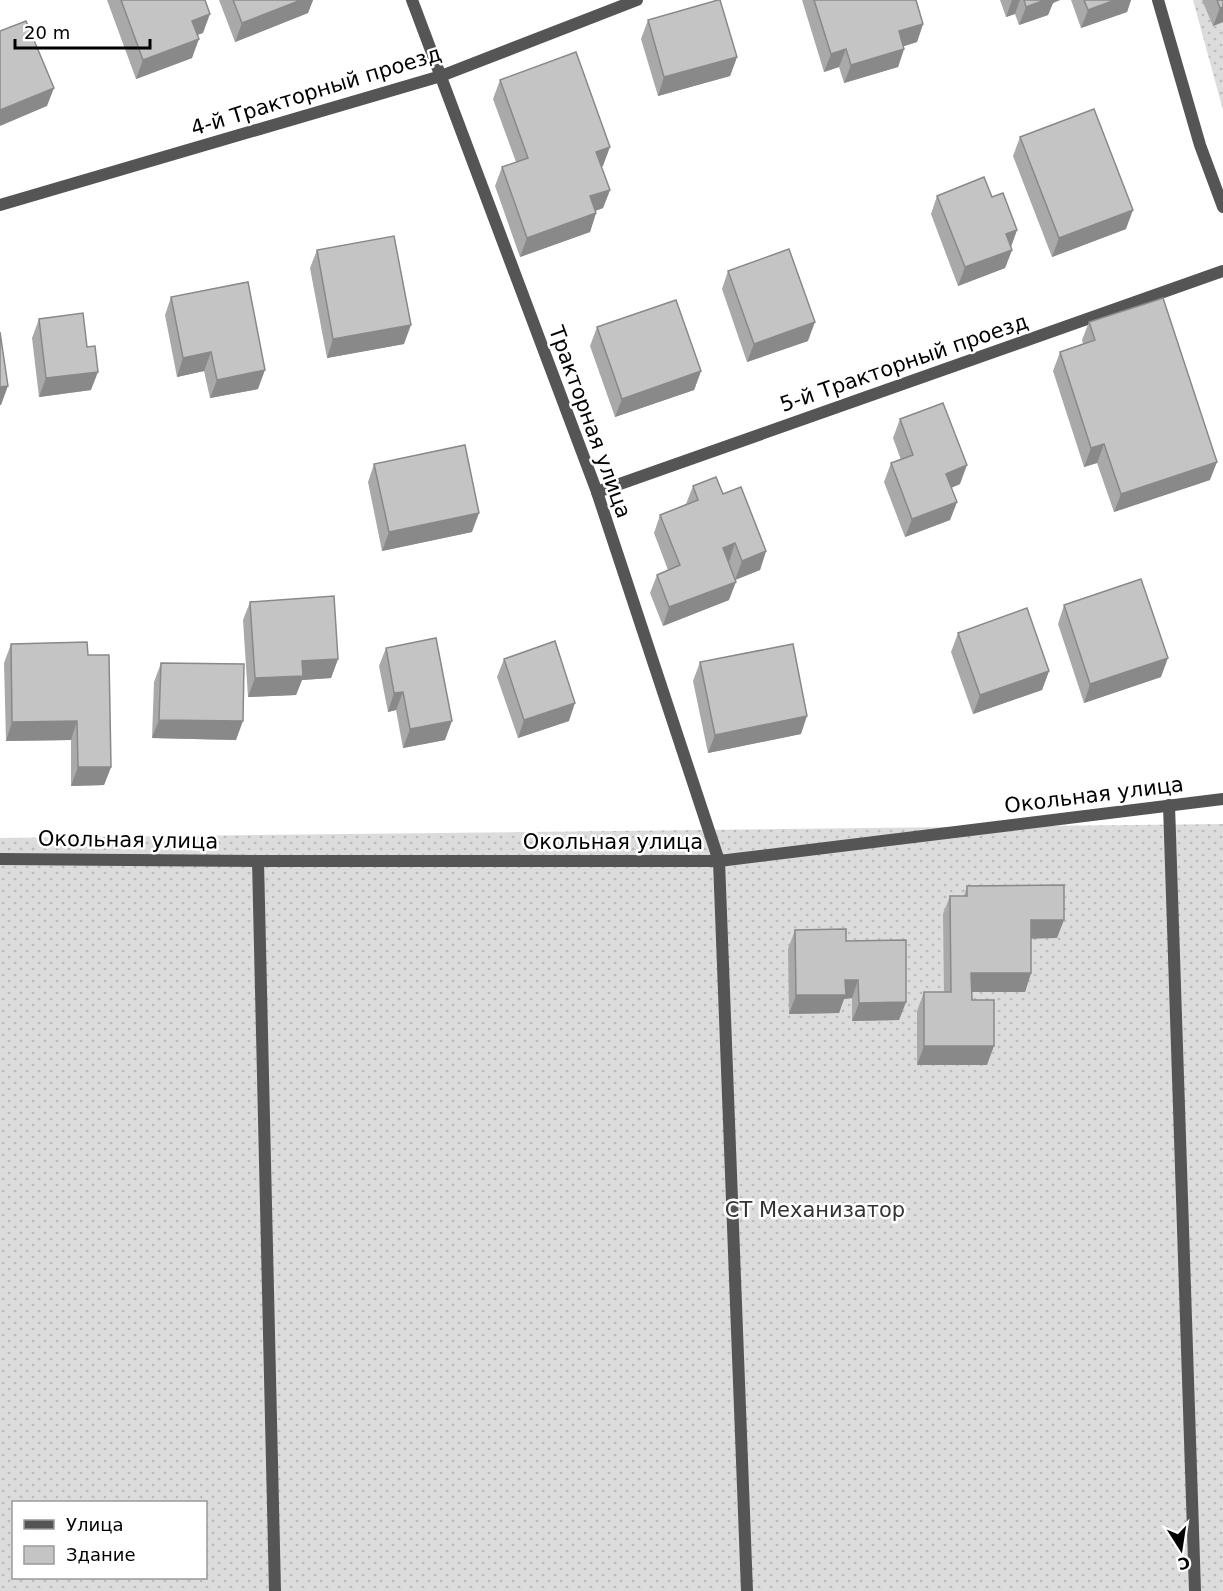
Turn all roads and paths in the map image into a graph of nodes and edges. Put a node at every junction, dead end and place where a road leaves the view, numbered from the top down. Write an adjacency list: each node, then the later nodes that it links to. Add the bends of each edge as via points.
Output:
1 (412, 0): 4 (street, Тракторная улица)
2 (637, 0): 4 (street, 4-й Тракторный проезд)
3 (1158, 0): 6 (street, via 1200,145)
4 (441, 76): 5 (street, 4-й Тракторный проезд); 8 (street, Тракторная улица)
5 (0, 205)
6 (1223, 207)
7 (1223, 271): 8 (street, 5-й Тракторный проезд)
8 (597, 492): 13 (street, Тракторная улица)
9 (1223, 799): 10 (street, Окольная улица)
10 (1169, 805): 13 (street, Окольная улица); 16 (street)
11 (0, 859): 12 (street, Окольная улица)
12 (258, 861): 13 (street, Окольная улица); 14 (street)
13 (719, 861): 15 (street, Тракторная улица)
14 (275, 1591)
15 (747, 1591)
16 (1195, 1591)

